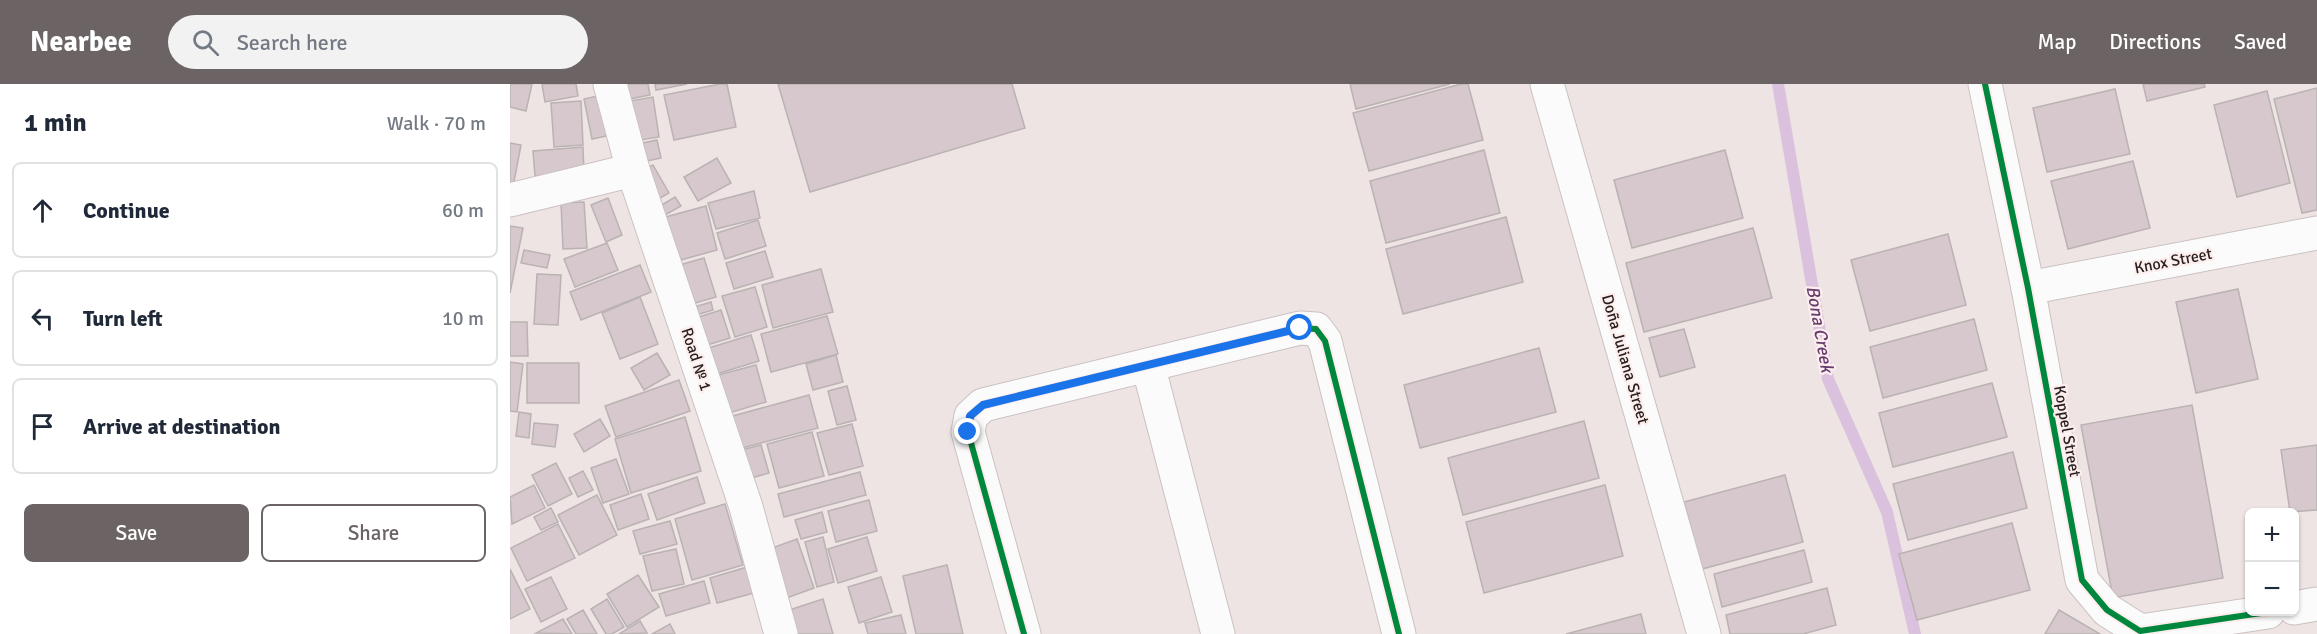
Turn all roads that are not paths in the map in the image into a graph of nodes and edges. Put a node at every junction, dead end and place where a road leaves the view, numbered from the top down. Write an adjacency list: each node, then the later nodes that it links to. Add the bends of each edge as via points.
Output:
1 (610, 84): 4 (street, Road № 1)
2 (1547, 84): 16 (street, Doña Juliana Street)
3 (1985, 84): 7 (street, Koppel Street)
4 (633, 170): 5 (street); 12 (street, Road № 1, via 746,507)
5 (510, 200)
6 (2317, 233): 7 (street, Knox Street)
7 (2028, 288): 11 (street, Koppel Street, via 2082,580 2107,610 2140,631)
8 (1148, 365): 13 (street, via 983,405 970,416 968,432); 14 (street); 15 (street, via 1300,328 1316,329 1325,342)
9 (2317, 604): 10 (street)
10 (2299, 607)
11 (2245, 615)
12 (781, 634)
13 (1024, 634)
14 (1218, 634)
15 (1399, 634)
16 (1704, 634)

